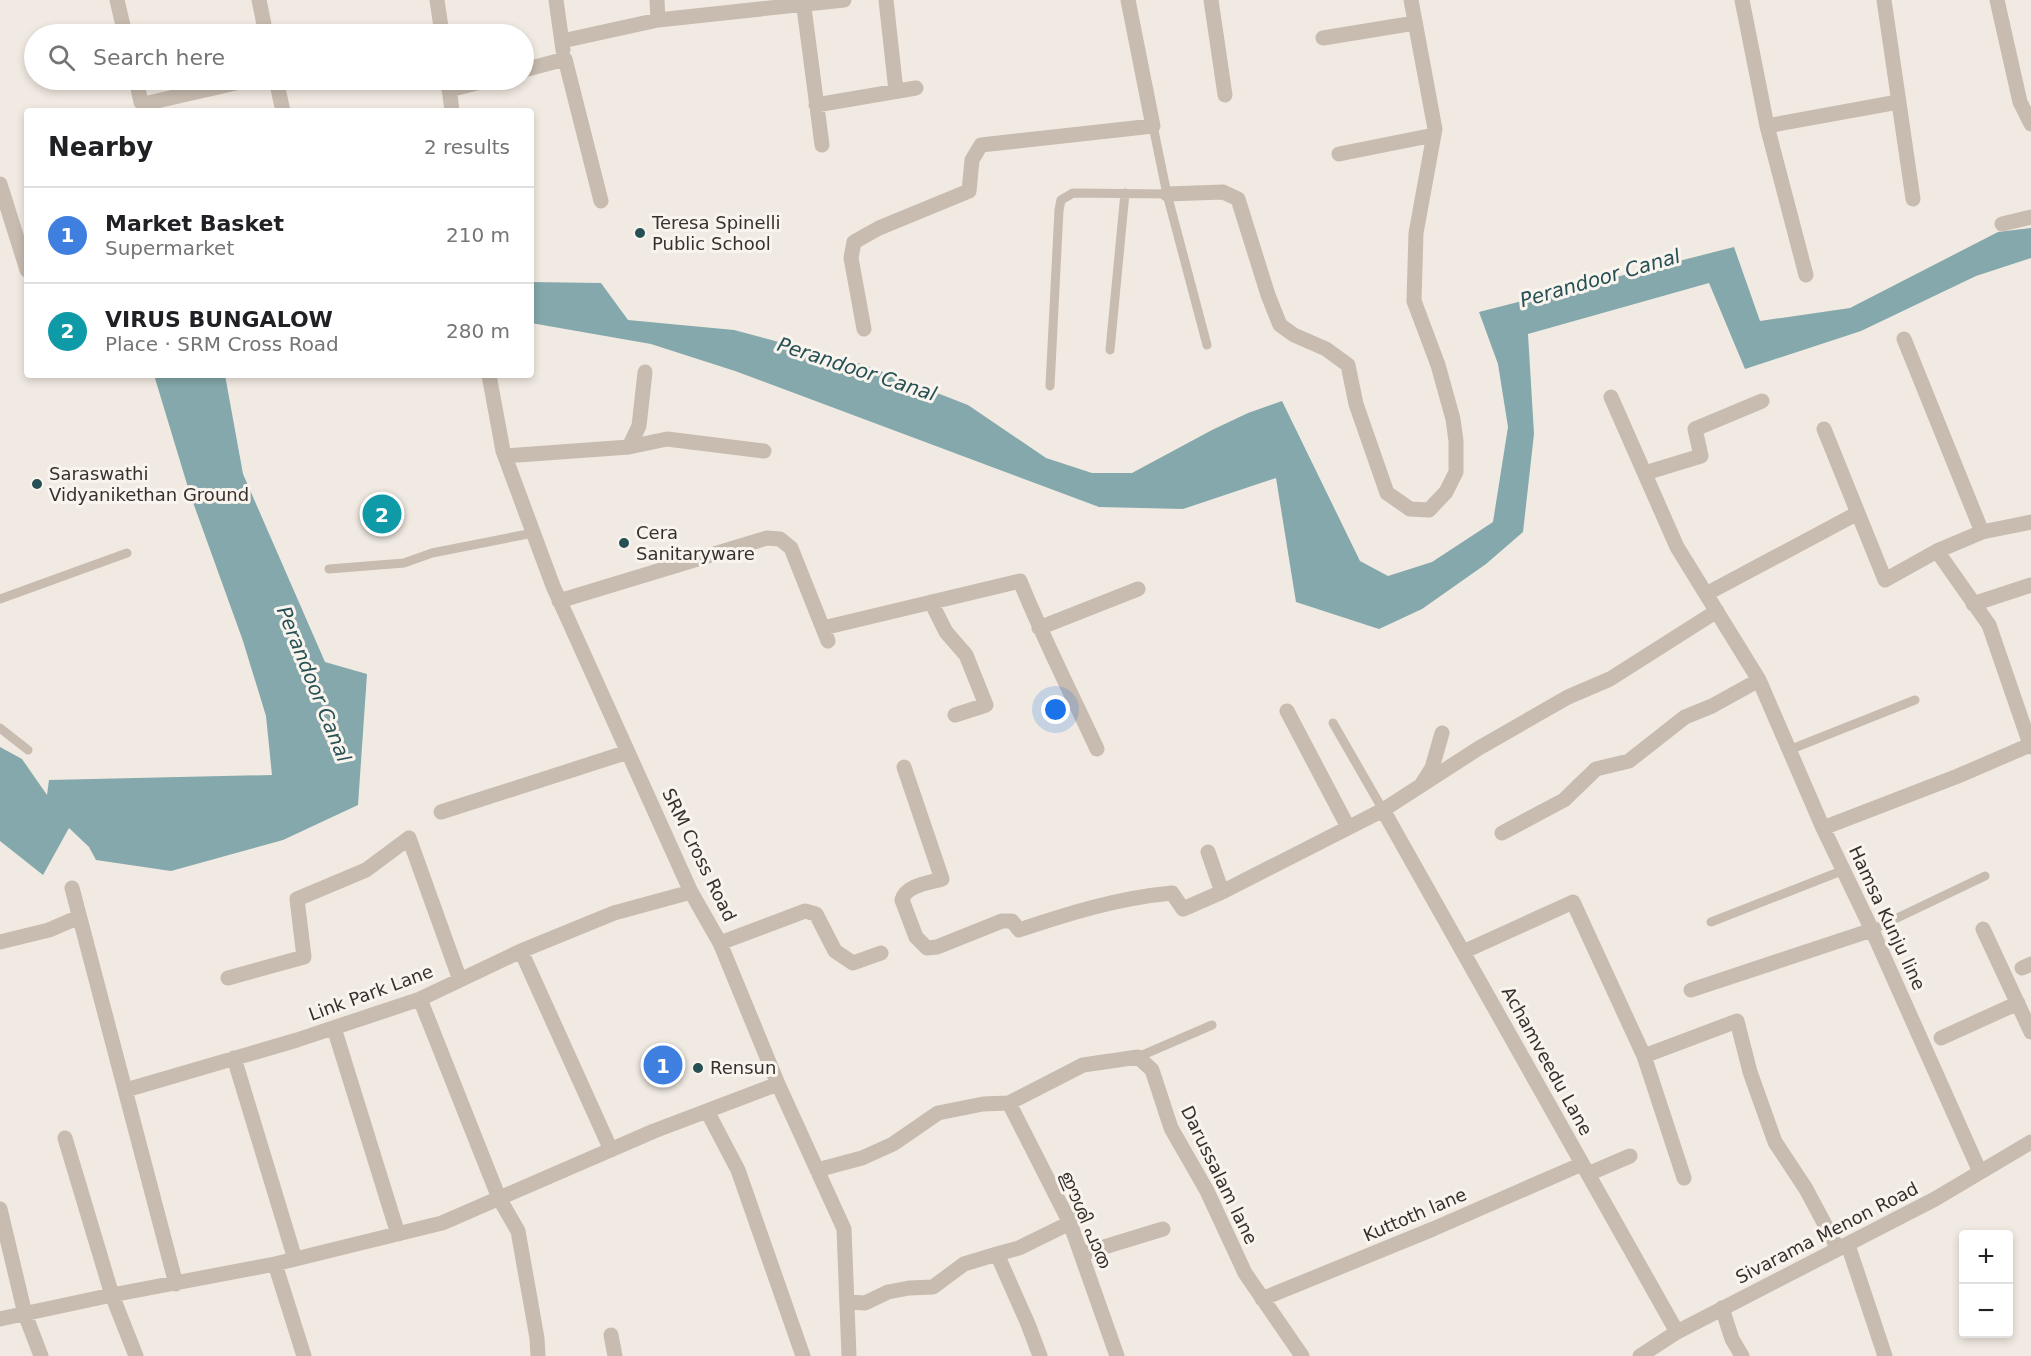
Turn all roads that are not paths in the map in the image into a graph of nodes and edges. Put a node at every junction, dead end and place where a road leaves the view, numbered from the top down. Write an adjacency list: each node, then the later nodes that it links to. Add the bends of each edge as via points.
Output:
1 (117, 0): 17 (street)
2 (259, 0): 18 (street)
3 (437, 0): 19 (street)
4 (556, 0): 21 (street)
5 (657, 0): 15 (street)
6 (844, 0): 14 (street)
7 (885, 0): 29 (street)
8 (1128, 0): 36 (street)
9 (1211, 0): 30 (street)
10 (1411, 0): 16 (street)
11 (1742, 0): 37 (street)
12 (1884, 0): 31 (street)
13 (1997, 0): 35 (street, via 2020,102)
14 (803, 2): 15 (street); 32 (street)
15 (658, 20): 21 (street)
16 (1415, 23): 20 (street); 38 (street)
17 (123, 24)
18 (264, 24)
19 (441, 24)
20 (1323, 38)
21 (562, 41): 22 (street)
22 (565, 59): 23 (street); 45 (street)
23 (534, 67)
24 (916, 88): 29 (street)
25 (138, 90): 26 (street, via 141,102 148,103)
26 (205, 90)
27 (278, 90): 33 (street)
28 (449, 90): 34 (street)
29 (896, 91): 32 (street)
30 (1225, 95)
31 (1898, 102): 37 (street); 44 (street)
32 (816, 105): 39 (street)
33 (282, 108)
34 (452, 108)
35 (2031, 124)
36 (1153, 126): 43 (lane); 50 (street, via 981,145 972,160 969,191 854,242 851,258)
37 (1767, 126): 49 (street)
38 (1435, 132): 40 (street); 43 (street, via 1416,233 1414,301 1454,419 1456,472 1446,492 1429,510 1410,509 1387,493 1356,404 1348,365 1280,325 1238,199 1223,192)
39 (822, 145)
40 (1339, 154)
41 (0, 184): 48 (street)
42 (1125, 193): 43 (lane); 53 (lane); 56 (lane, via 1073,193 1061,200)
43 (1167, 194): 52 (lane)
44 (1913, 199)
45 (602, 201)
46 (2031, 217): 47 (street)
47 (2002, 224)
48 (24, 260)
49 (1806, 275)
50 (864, 329)
51 (1905, 339): 66 (street)
52 (1208, 345)
53 (1110, 350)
54 (645, 372): 60 (street, via 639,426)
55 (490, 378): 62 (street, SRM Cross Road)
56 (1050, 386)
57 (1611, 398): 63 (street, Hamsa Kunju line)
58 (1762, 401): 63 (street, via 1695,429 1701,456)
59 (1824, 429): 64 (street)
60 (629, 447): 61 (street, via 667,439); 62 (street)
61 (764, 451)
62 (505, 456): 67 (street, SRM Cross Road)
63 (1645, 473): 73 (street, Hamsa Kunju line, via 1677,547)
64 (1858, 513): 68 (street, via 1885,580); 73 (street)
65 (2031, 522): 66 (street)
66 (1982, 532): 68 (street)
67 (533, 533): 70 (lane, via 432,553 404,563); 75 (street, SRM Cross Road)
68 (1937, 551): 77 (street)
69 (127, 553): 74 (lane)
70 (329, 570)
71 (2031, 585): 77 (street)
72 (1138, 589): 79 (street)
73 (1706, 594): 78 (street, Hamsa Kunju line)
74 (0, 599)
75 (559, 601): 76 (street, via 767,538 780,539 791,548 826,635); 91 (street, SRM Cross Road)
76 (931, 603): 79 (street, via 1020,581); 83 (street, via 946,632 966,655 986,705)
77 (1973, 604): 87 (street, via 1989,626)
78 (1717, 611): 80 (street, Hamsa Kunju line); 93 (street, via 1610,679 1558,702)
79 (1039, 628): 88 (street)
80 (1760, 680): 90 (street, Hamsa Kunju line); 98 (street, via 1685,717 1629,761 1596,769 1564,800)
81 (1915, 700): 90 (lane)
82 (1287, 711): 96 (street)
83 (955, 715)
84 (1333, 723): 94 (lane)
85 (0, 728): 89 (lane)
86 (1442, 733): 93 (street, via 1432,768)
87 (2031, 746): 97 (street)
88 (1097, 749)
89 (28, 750)
90 (1789, 750): 97 (street, Hamsa Kunju line)
91 (628, 752): 95 (street); 103 (street, SRM Cross Road)
92 (904, 767): 104 (street, via 942,879 910,889 902,900 916,937 927,948 1002,921 1012,921 1019,930 1132,897 1172,893 1183,909)
93 (1421, 785): 94 (street)
94 (1383, 810): 96 (street); 112 (street, Achamveedu Lane)
95 (441, 812)
96 (1348, 827): 104 (street)
97 (1823, 828): 100 (street, Hamsa Kunju line)
98 (1502, 833)
99 (1208, 852): 104 (street)
100 (1844, 870): 106 (lane); 108 (street, Hamsa Kunju line)
101 (1985, 876): 108 (lane)
102 (72, 888): 105 (street)
103 (691, 892): 110 (street, SRM Cross Road); 111 (street, Link Park Lane, via 615,913)
104 (1222, 892)
105 (79, 917): 109 (street, via 49,930); 127 (street)
106 (1711, 922)
107 (1983, 929): 118 (street)
108 (1872, 930): 116 (street); 136 (street, Hamsa Kunju line)
109 (0, 942)
110 (720, 943): 113 (street, via 805,911 816,914 835,951 853,963); 126 (street, SRM Cross Road)
111 (521, 951): 115 (street, Link Park Lane); 132 (street)
112 (1463, 952): 123 (street, via 1573,902); 134 (street, Achamveedu Lane)
113 (881, 953)
114 (228, 978): 115 (street, via 304,957 297,899 366,870 409,838)
115 (460, 980): 117 (street, Link Park Lane)
116 (1691, 990)
117 (420, 999): 120 (street, Link Park Lane); 138 (street)
118 (2018, 1004): 121 (street); 122 (street)
119 (1212, 1025): 124 (lane)
120 (334, 1028): 125 (street, Link Park Lane); 143 (street)
121 (2031, 1032)
122 (1941, 1038)
123 (1644, 1056): 137 (street); 144 (street, via 1737,1020 1750,1072 1775,1142)
124 (1138, 1057): 128 (street, via 1083,1065); 151 (street, Darussalam lane, via 1152,1070 1171,1128)
125 (234, 1058): 127 (street, Link Park Lane); 147 (street)
126 (778, 1084): 129 (street); 135 (street, SRM Cross Road)
127 (126, 1090): 149 (street)
128 (1009, 1103): 135 (street, via 938,1113 862,1158); 141 (street, ഈശി പാത)
129 (707, 1111): 132 (street); 163 (street, via 738,1170)
130 (65, 1138): 150 (street)
131 (2031, 1143): 136 (street, Sivarama Menon Road)
132 (611, 1150): 138 (street)
133 (1630, 1156): 134 (street, Kuttoth lane)
134 (1585, 1169): 151 (street, Kuttoth lane); 156 (street, Achamveedu Lane)
135 (817, 1170): 152 (street, SRM Cross Road, via 844,1229)
136 (1980, 1172): 144 (street, Sivarama Menon Road)
137 (1684, 1178)
138 (499, 1198): 143 (street, via 442,1223); 161 (street, via 518,1231)
139 (0, 1209): 154 (street)
140 (1084, 1216): 141 (street)
141 (1070, 1223): 145 (street, via 1019,1248); 146 (street, ഈശി പാത)
142 (1163, 1229): 146 (street)
143 (398, 1234): 147 (street)
144 (1843, 1247): 153 (street, Sivarama Menon Road); 170 (street)
145 (997, 1254): 152 (street, via 964,1264 933,1287 909,1288 865,1303); 165 (street)
146 (1081, 1254): 166 (street, ഈശി പാത)
147 (295, 1259): 148 (street)
148 (275, 1264): 149 (street); 160 (street)
149 (176, 1284): 150 (street)
150 (112, 1295): 154 (street); 159 (street)
151 (1262, 1299): 167 (street, Darussalam lane)
152 (847, 1302): 164 (street, SRM Cross Road)
153 (1722, 1308): 156 (street, Sivarama Menon Road); 169 (street)
154 (26, 1314): 155 (street); 158 (street)
155 (0, 1319)
156 (1677, 1332): 168 (street, Sivarama Menon Road)
157 (610, 1335): 162 (street)
158 (41, 1356)
159 (135, 1356)
160 (304, 1356)
161 (538, 1356)
162 (615, 1356)
163 (803, 1356)
164 (849, 1356)
165 (1040, 1356)
166 (1117, 1356)
167 (1302, 1356)
168 (1640, 1356)
169 (1742, 1356)
170 (1885, 1356)

